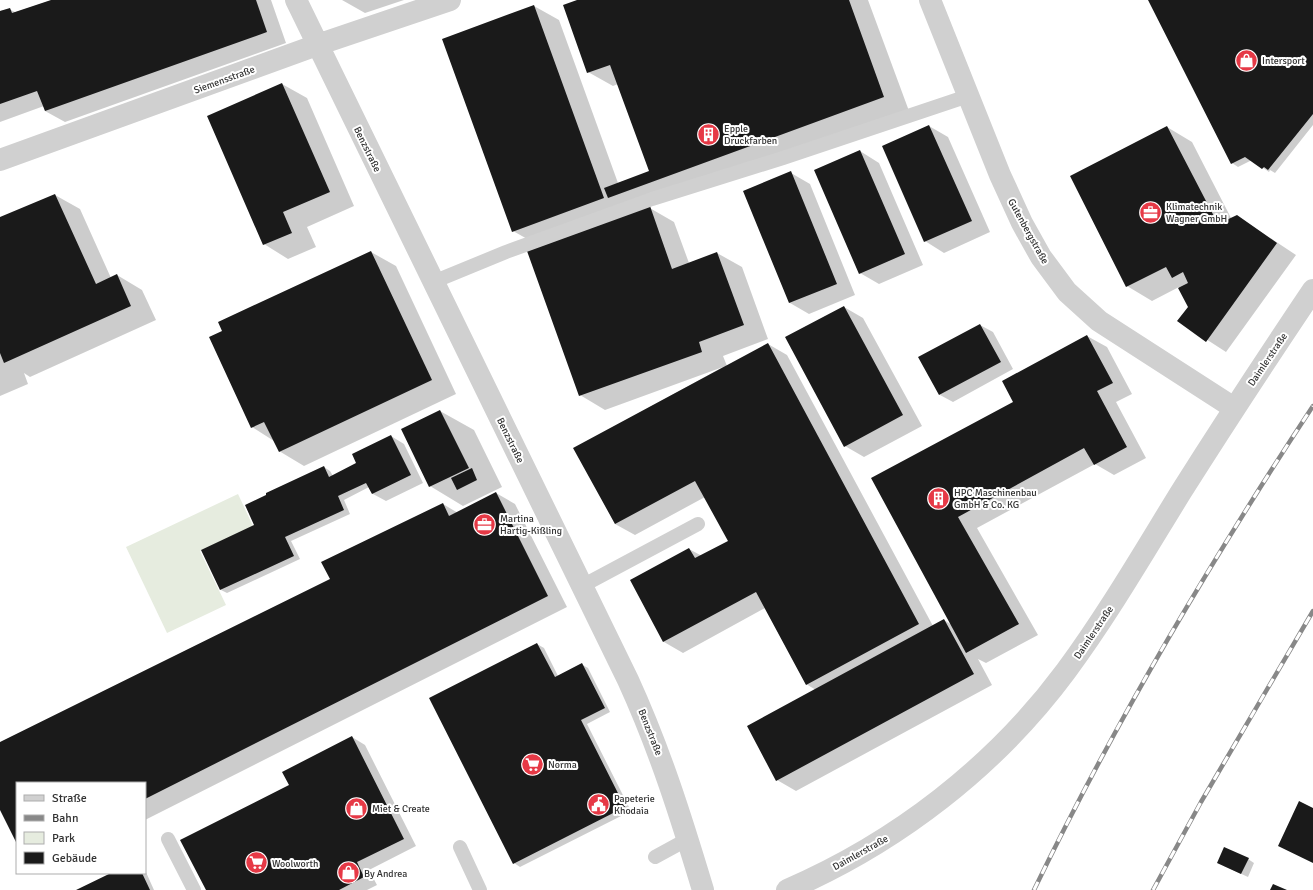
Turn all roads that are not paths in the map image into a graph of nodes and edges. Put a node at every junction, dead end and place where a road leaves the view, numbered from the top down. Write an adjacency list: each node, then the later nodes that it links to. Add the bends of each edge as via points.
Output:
1 (296, 0): 4 (street, Benzstraße)
2 (450, 0): 4 (street, Siemensstraße)
3 (930, 0): 5 (street, Gutenbergstraße)
4 (317, 45): 6 (street, Siemensstraße); 7 (street, Benzstraße)
5 (968, 96): 7 (lane, via 652,199 506,252); 9 (street, Gutenbergstraße, via 1022,223 1041,257 1067,292 1099,321)
6 (0, 160)
7 (433, 282): 11 (street, Benzstraße)
8 (1313, 290): 9 (street, Daimlerstraße)
9 (1234, 408): 19 (street, Daimlerstraße, via 1093,632 1036,708 982,764 918,817 844,862)
10 (698, 524): 11 (lane)
11 (582, 586): 13 (street, Benzstraße, via 651,729)
12 (168, 839): 16 (lane)
13 (688, 840): 15 (lane); 18 (street, Benzstraße)
14 (460, 847): 17 (lane)
15 (655, 857)
16 (194, 890)
17 (480, 890)
18 (703, 890)
19 (787, 890)

